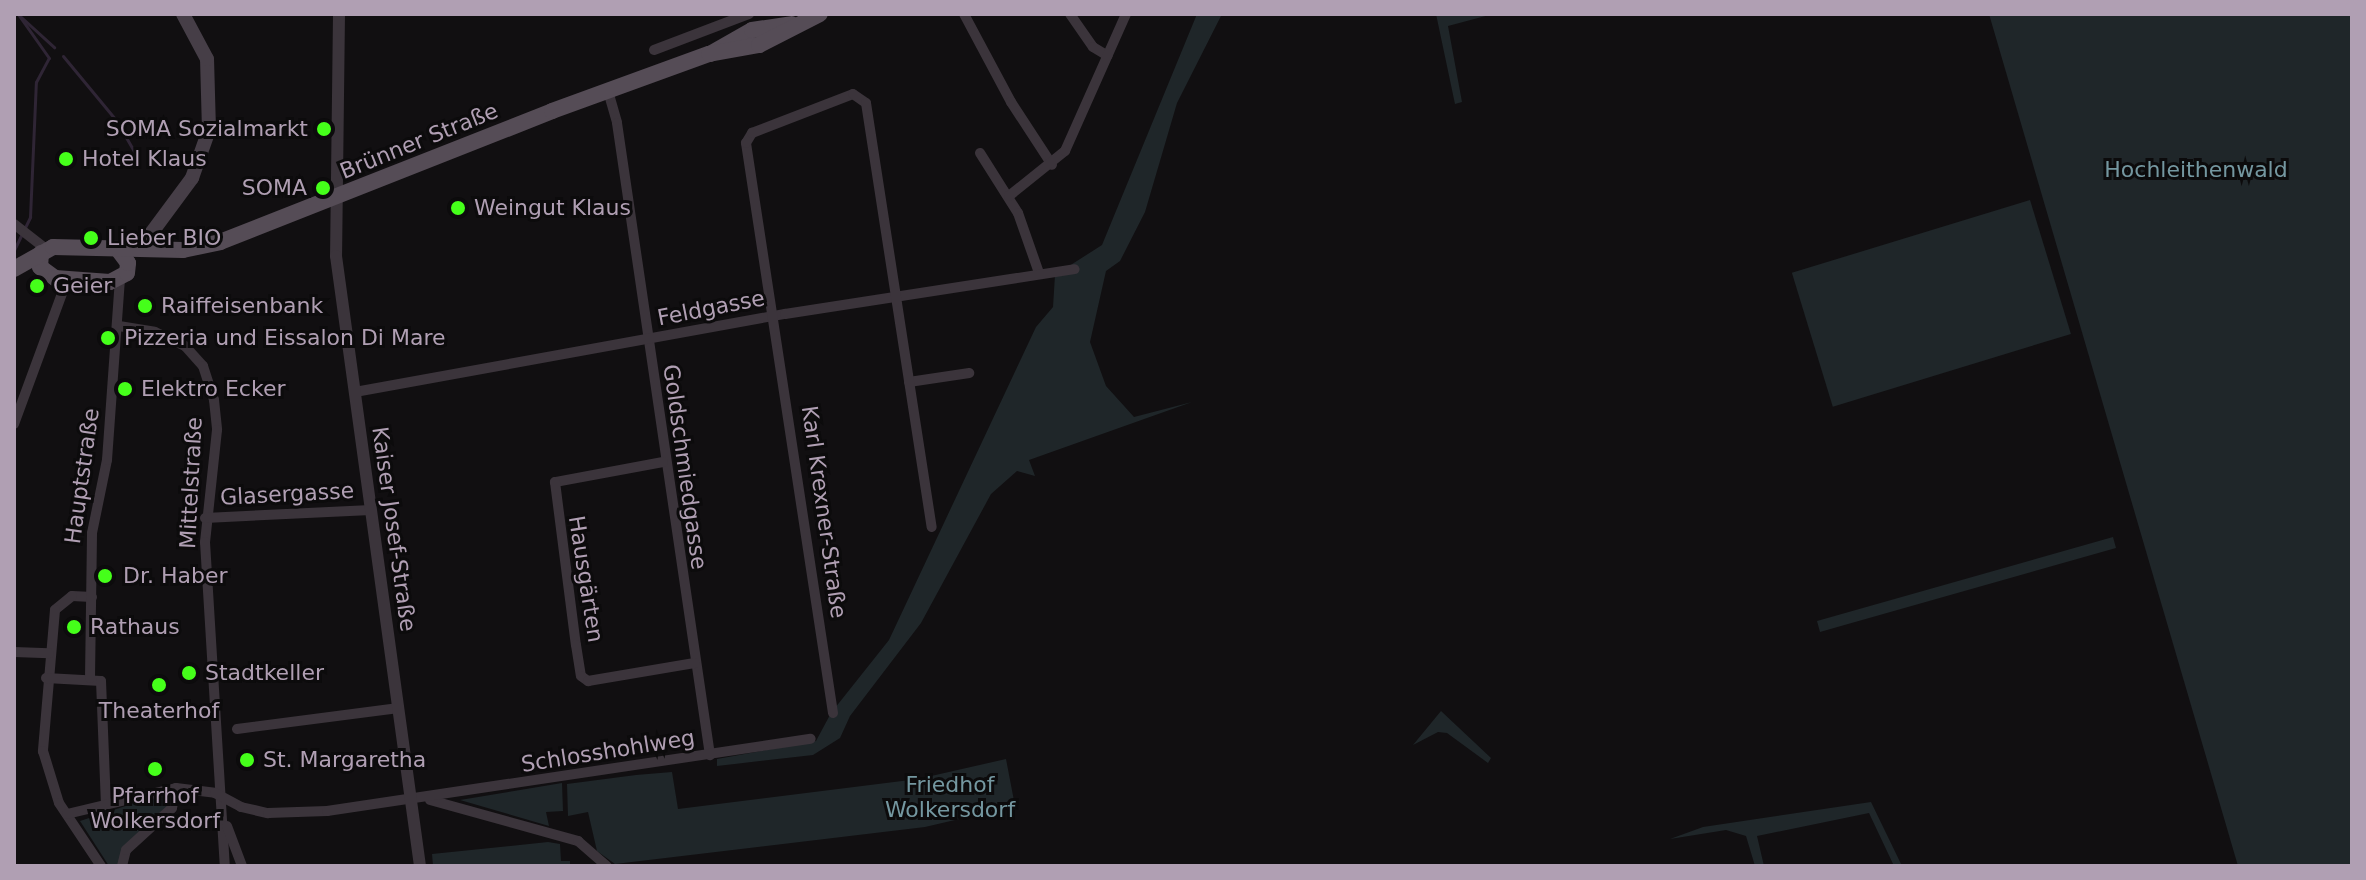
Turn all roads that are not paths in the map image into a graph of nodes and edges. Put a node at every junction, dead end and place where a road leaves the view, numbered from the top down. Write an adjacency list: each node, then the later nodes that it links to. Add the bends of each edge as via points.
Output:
1 (183, 14): 17 (main road, via 207,59 209,130 192,178)
2 (749, 14): 8 (street)
3 (820, 14): 10 (main road, Brünner Straße, via 759,45 709,54)
4 (964, 14): 12 (street)
5 (1070, 14): 9 (street, via 1093,47)
6 (1126, 14): 9 (street)
7 (341, 15): 14 (street, Kaiser Josef-Straße)
8 (654, 50)
9 (1108, 56): 12 (street, via 1070,143)
10 (608, 91): 14 (main road, Brünner Straße); 28 (street, Goldschmiedgasse)
11 (980, 153): 13 (street)
12 (1052, 165): 13 (street)
13 (1009, 196): 22 (street)
14 (335, 198): 17 (main road, Brünner Straße, via 203,247); 31 (street, Kaiser Josef-Straße, via 336,256)
15 (15, 225): 16 (street)
16 (39, 247): 18 (main road, Brünner Straße); 19 (main road); 21 (main road, via 38,263)
17 (141, 247): 18 (main road, Brünner Straße); 23 (main road)
18 (119, 251): 23 (main road)
19 (17, 268): 21 (main road)
20 (1075, 269): 22 (street, Feldgasse)
21 (44, 272): 24 (main road)
22 (1039, 273): 25 (street, Feldgasse)
23 (124, 274): 24 (main road); 27 (street, Hauptstraße)
24 (67, 280): 32 (street)
25 (896, 297): 26 (street, Feldgasse); 26 (street, Karl Krexner-Straße, via 866,103 853,94 747,137); 30 (street)
26 (775, 316): 28 (street, Feldgasse); 44 (street, Karl Krexner-Straße)
27 (119, 326): 35 (street, Mittelstraße, via 176,340 207,375 217,430); 37 (street, Hauptstraße, via 107,460 92,533)
28 (648, 341): 31 (street, Feldgasse); 33 (street, Goldschmiedgasse)
29 (969, 373): 30 (street)
30 (909, 382): 36 (street)
31 (355, 392): 34 (street, Kaiser Josef-Straße)
32 (14, 424)
33 (663, 462): 40 (street, Goldschmiedgasse); 40 (street, Hausgärten, via 555,482 576,645 581,676 588,681)
34 (371, 510): 35 (street, Glasergasse); 43 (street, Kaiser Josef-Straße)
35 (205, 518): 49 (street, Mittelstraße)
36 (932, 527)
37 (92, 597): 39 (street, via 72,596 59,604); 42 (street, Hauptstraße)
38 (14, 652): 39 (street)
39 (49, 653): 41 (street)
40 (694, 663): 47 (street, Goldschmiedgasse)
41 (46, 678): 42 (street); 53 (street, via 43,758)
42 (90, 678): 52 (street, via 102,684)
43 (399, 708): 45 (street); 50 (street, Kaiser Josef-Straße)
44 (833, 713)
45 (237, 729)
46 (811, 739): 47 (street, Schlosshohlweg)
47 (710, 755): 51 (street, Schlosshohlweg)
48 (176, 788): 49 (street, Schlosshohlweg); 52 (street); 56 (street, via 172,808 126,850)
49 (222, 797): 50 (street, Schlosshohlweg, via 254,810 287,814); 54 (street, Mittelstraße)
50 (411, 800): 51 (street, Schlosshohlweg); 59 (street, Kaiser Josef-Straße)
51 (430, 800): 60 (street, via 578,841)
52 (106, 803): 53 (street)
53 (67, 814): 55 (street)
54 (226, 824): 57 (street); 58 (street)
55 (101, 866)
56 (122, 866)
57 (225, 866)
58 (242, 866)
59 (420, 866)
60 (607, 866)

